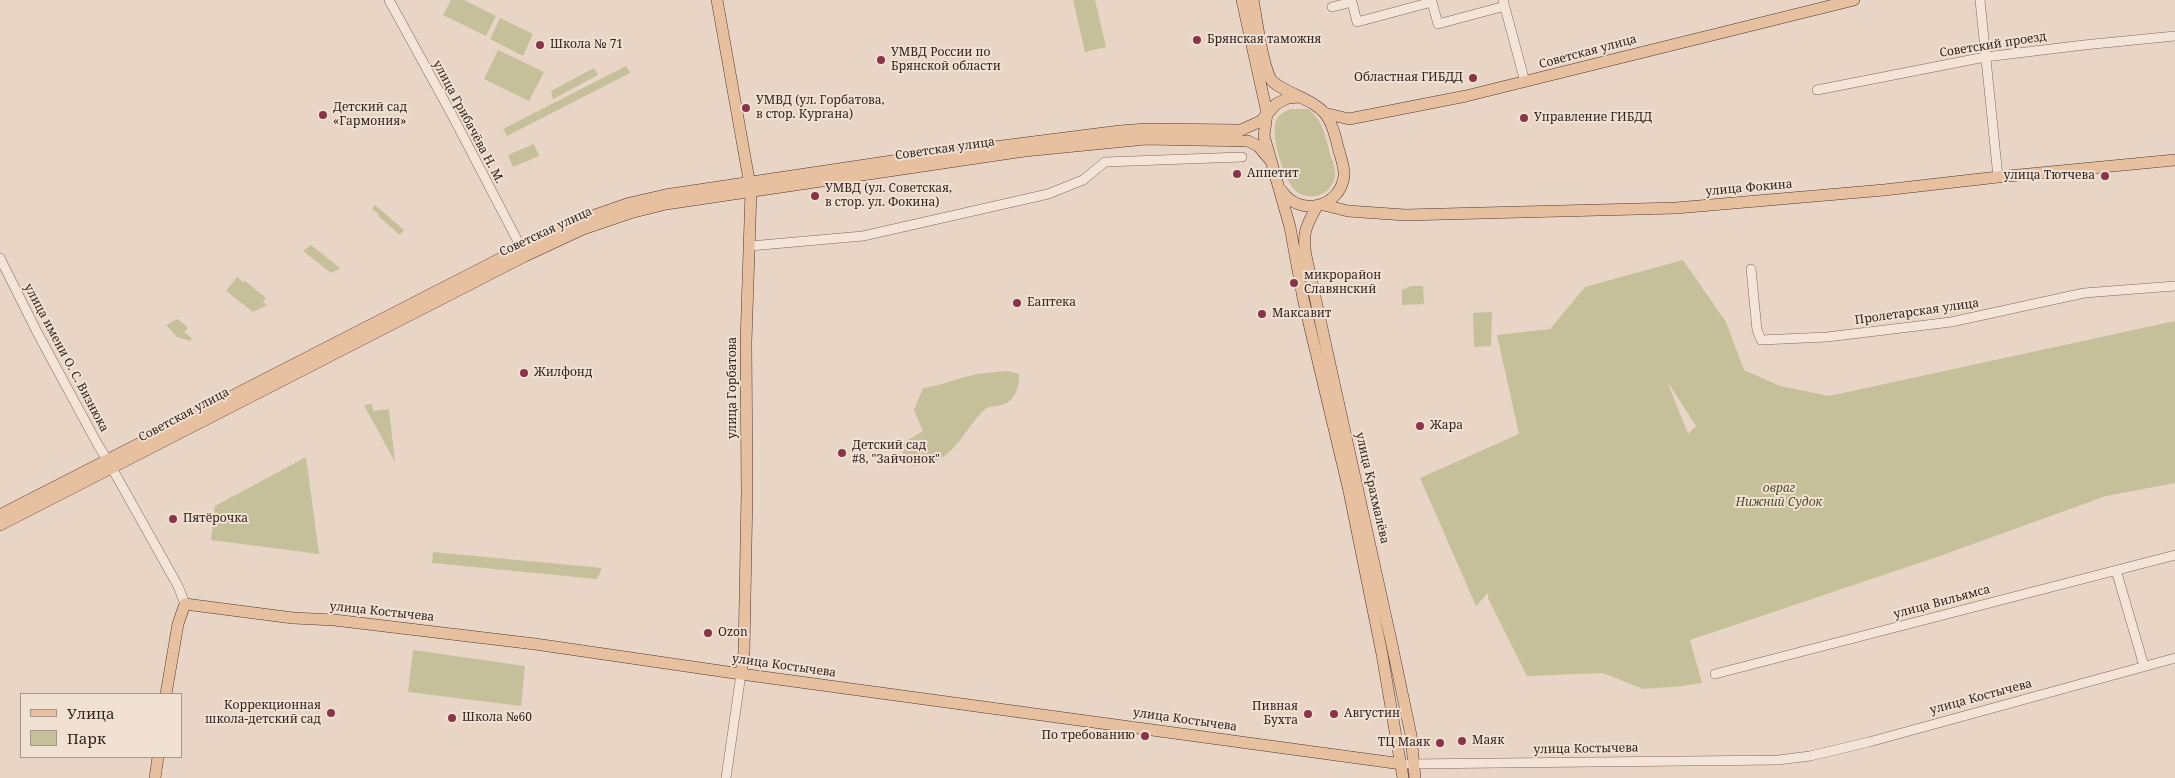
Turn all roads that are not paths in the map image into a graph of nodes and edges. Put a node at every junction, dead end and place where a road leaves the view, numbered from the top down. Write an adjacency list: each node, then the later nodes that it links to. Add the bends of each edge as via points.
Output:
1 (389, 0): 24 (street, улица Грибачёва Н. М.)
2 (717, 0): 20 (main road, улица Горбатова)
3 (1242, 0): 14 (main road)
4 (1253, 0): 13 (main road, via 1267,69 1273,82)
5 (1854, 0): 11 (main road, Советская улица)
6 (1980, 0): 10 (street)
7 (1504, 3): 8 (street, via 1438,24 1432,2 1357,22 1352,2); 11 (street)
8 (1332, 7)
9 (2175, 36): 10 (street, Советский проезд)
10 (1985, 57): 12 (street, Советский проезд); 19 (street)
11 (1525, 82): 15 (main road, Советская улица, via 1349,119)
12 (1817, 90)
13 (1299, 97): 14 (main road, via 1288,98); 15 (main road)
14 (1267, 113): 18 (main road, via 1264,136); 20 (main road, Советская улица, via 1254,126 1241,130 1120,131 1024,142)
15 (1328, 114): 22 (main road, via 1344,177 1337,193)
16 (1242, 157): 23 (street, via 1105,162 1083,180 1048,194 863,236)
17 (2175, 160): 19 (main road, улица Фокина)
18 (1272, 161): 20 (main road, Советская улица, via 1258,146 1248,141 1129,140); 21 (main road)
19 (1998, 177): 22 (main road, улица Фокина, via 1676,208 1405,215 1348,211)
20 (749, 186): 23 (main road, улица Горбатова); 24 (main road, Советская улица, via 630,213)
21 (1279, 188): 22 (main road, via 1296,204 1307,207); 40 (main road, улица Крахмалёва)
22 (1320, 205): 40 (main road, улица Крахмалёва, via 1303,239 1410,735)
23 (750, 246): 36 (main road, улица Горбатова, via 746,342 744,652)
24 (523, 252): 28 (main road, Советская улица)
25 (0, 258): 28 (street, улица имени О. С. Визнюка)
26 (1751, 269): 27 (street, Пролетарская улица, via 1757,330 1761,340 1827,337 1951,322 2084,293)
27 (2175, 286)
28 (110, 464): 29 (main road, Советская улица); 30 (main road, Советская улица); 33 (street, улица имени О. С. Визнюка)
29 (0, 515)
30 (0, 525)
31 (2175, 555): 32 (street, улица Вильямса)
32 (2116, 570): 35 (street); 37 (street, улица Вильямса)
33 (185, 604): 36 (main road, улица Костычева, via 408,628); 38 (main road, via 178,624)
34 (2175, 658): 35 (street, улица Костычева)
35 (2144, 666): 40 (street, улица Костычева, via 1810,756 1778,760)
36 (740, 674): 40 (main road, улица Костычева); 42 (street, улица Горбатова)
37 (1715, 674)
38 (166, 693)
39 (158, 758): 41 (main road)
40 (1408, 764): 43 (main road, улица Крахмалёва); 44 (main road, улица Крахмалёва)
41 (155, 778)
42 (726, 778)
43 (1403, 778)
44 (1415, 778)

